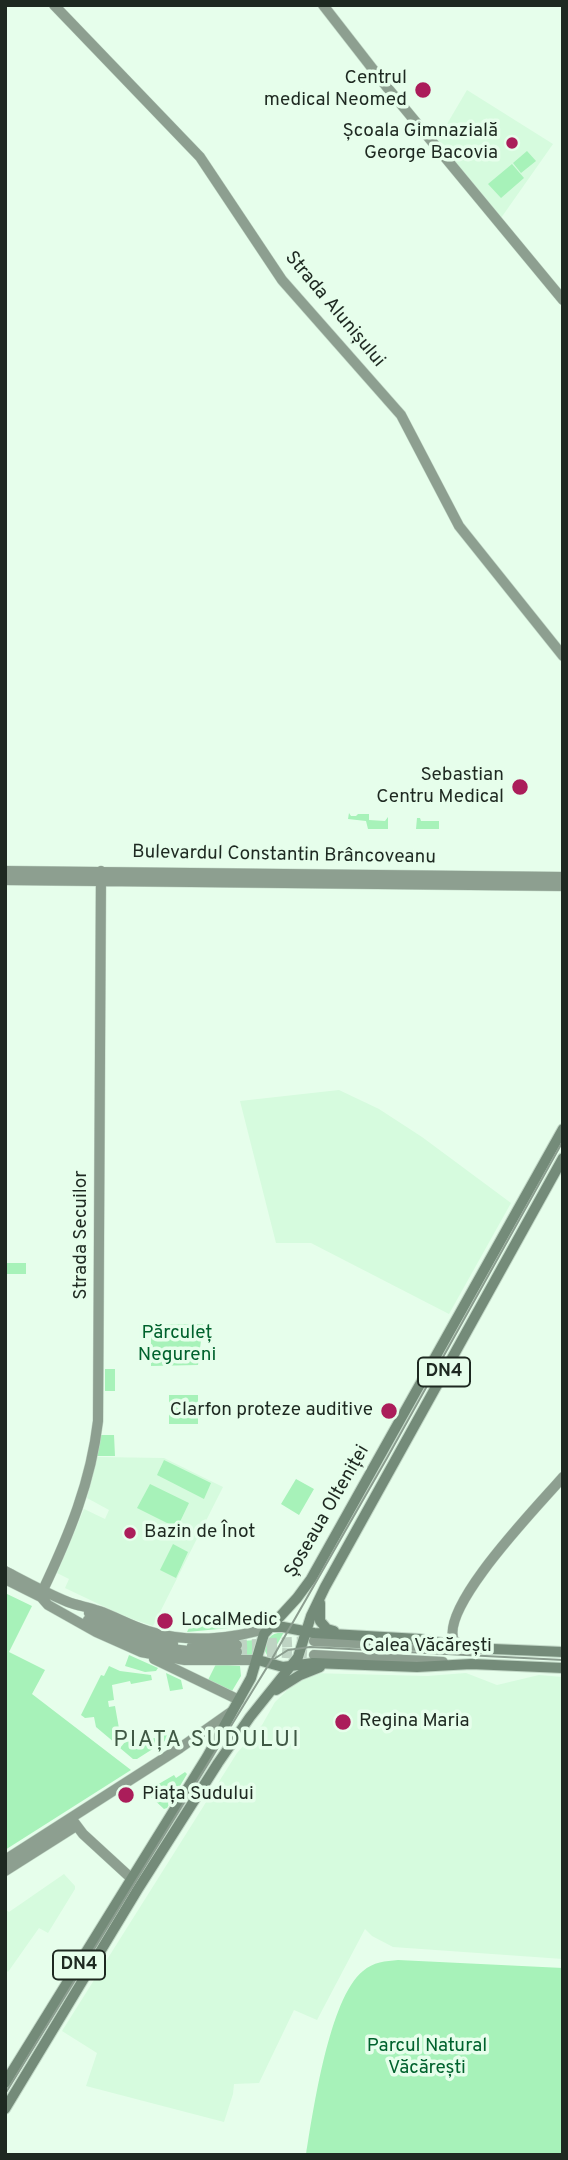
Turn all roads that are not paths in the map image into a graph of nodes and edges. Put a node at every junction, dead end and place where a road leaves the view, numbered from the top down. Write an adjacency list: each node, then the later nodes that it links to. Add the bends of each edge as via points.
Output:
1 (54, 5): 4 (main road, Strada Alunișului, via 200,157 282,280 401,415 459,527)
2 (323, 5): 3 (main road)
3 (563, 300)
4 (563, 656)
5 (5, 871): 6 (main road, Bulevardul Constantin Brâncoveanu)
6 (101, 876): 7 (main road, Bulevardul Constantin Brâncoveanu); 8 (main road, Bulevardul Constantin Brâncoveanu); 9 (main road, Bulevardul Constantin Brâncoveanu); 16 (main road, Strada Secuilor, via 98,1421 81,1501)
7 (563, 877)
8 (5, 880)
9 (563, 886)
10 (563, 1129): 18 (main road, Șoseaua Olteniței / DN4, via 317,1568)
11 (563, 1158): 15 (main road, Șoseaua Olteniței / DN4)
12 (563, 1477): 20 (main road, via 475,1582)
13 (5, 1571): 16 (main road)
14 (5, 1579): 16 (main road)
15 (325, 1587): 19 (main road, Șoseaua Olteniței / DN4); 21 (main road, via 319,1608 321,1624 334,1632)
16 (42, 1594): 17 (main road); 17 (main road, via 121,1636 152,1647 187,1652 237,1649 153,1640); 25 (main road, via 48,1605)
17 (70, 1603): 18 (main road, via 150,1632 179,1637 229,1636)
18 (270, 1627): 19 (main road); 28 (main road, Șoseaua Olteniței / DN4, via 260,1642)
19 (306, 1632): 21 (main road, Calea Văcărești); 31 (main road, Șoseaua Olteniței / DN4)
20 (452, 1633): 23 (main road); 24 (main road, via 454,1641)
21 (364, 1636): 23 (main road, Calea Văcărești)
22 (314, 1641): 24 (main road)
23 (439, 1643): 24 (main road, Calea Văcărești)
24 (470, 1648): 26 (main road, Calea Văcărești)
25 (141, 1652): 28 (main road, via 185,1660); 34 (main road)
26 (563, 1652)
27 (314, 1656): 30 (main road)
28 (258, 1660): 31 (main road); 34 (main road, Șoseaua Olteniței / DN4)
29 (330, 1664): 30 (main road, Calea Văcărești); 31 (main road, Calea Văcărești); 33 (main road, via 300,1675)
30 (471, 1664): 32 (main road, Calea Văcărești)
31 (292, 1666): 33 (main road, Șoseaua Olteniței / DN4)
32 (563, 1668)
33 (265, 1699): 38 (main road, Șoseaua Olteniței / DN4)
34 (237, 1705): 35 (main road); 38 (main road, Șoseaua Olteniței / DN4)
35 (73, 1822): 36 (main road); 37 (main road); 38 (main road)
36 (5, 1860)
37 (5, 1871)
38 (137, 1881): 39 (main road, Șoseaua Olteniței / DN4); 40 (main road, Șoseaua Olteniței / DN4)
39 (5, 2083)
40 (5, 2109)

